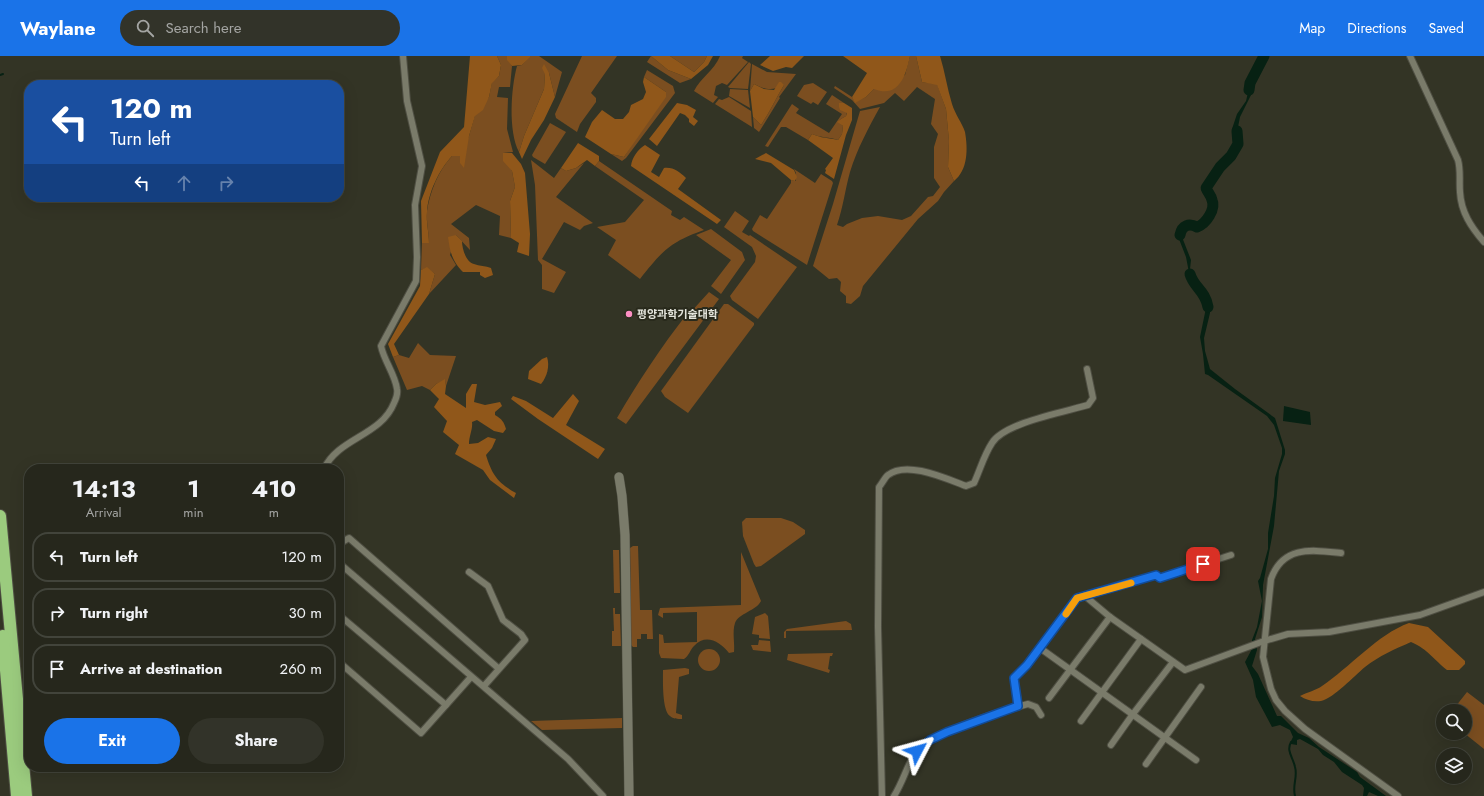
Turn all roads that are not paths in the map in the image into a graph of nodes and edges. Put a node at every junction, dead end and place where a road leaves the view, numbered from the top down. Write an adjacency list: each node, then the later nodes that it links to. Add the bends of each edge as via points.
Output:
1 (403, 56): 5 (street, via 407,101 422,166 416,205 416,281 381,346 383,357 394,377 397,394 387,416 374,429 333,456)
2 (1410, 56): 3 (street, via 1458,160 1461,205 1472,228)
3 (1484, 242)
4 (1087, 369): 43 (street, via 1093,398 1088,405 1023,423 998,436 992,443 974,483 966,486 914,469 888,475 879,487 878,627)
5 (327, 464)
6 (619, 477): 42 (street, via 625,535)
7 (0, 516): 40 (highway)
8 (344, 541): 23 (street, via 349,538)
9 (1341, 553): 19 (street, via 1314,550 1281,560 1271,579)
10 (1231, 555): 14 (street, via 1160,578 1156,575)
11 (344, 567): 25 (street)
12 (469, 572): 23 (street, via 488,586 503,620 525,640)
13 (1484, 592): 19 (street, via 1420,615 1329,632 1288,634)
14 (1085, 596): 16 (street); 20 (street, via 1077,598)
15 (0, 605): 39 (highway)
16 (1110, 617): 18 (street); 24 (street)
17 (344, 619): 30 (street)
18 (1140, 639): 21 (street); 28 (street)
19 (1264, 641): 21 (street, via 1185,670); 45 (street, via 1263,657 1271,689 1285,711 1304,730)
20 (1040, 648): 24 (street); 31 (street, via 1014,678)
21 (1173, 662): 32 (street)
22 (344, 666): 30 (street, via 421,733)
23 (498, 668): 26 (street)
24 (1071, 669): 28 (street); 29 (street)
25 (471, 677): 26 (street); 30 (street)
26 (484, 686): 41 (street, via 568,759)
27 (1201, 687): 35 (street)
28 (1102, 693): 32 (street); 34 (street)
29 (1049, 698)
30 (446, 705)
31 (1018, 706): 33 (street, via 1028,704 1036,707); 44 (street, via 930,740 917,751)
32 (1132, 714): 35 (street); 36 (street)
33 (1041, 715)
34 (1081, 721)
35 (1164, 737): 37 (street); 38 (street)
36 (1112, 745)
37 (1196, 760)
38 (1146, 764)
39 (17, 796)
40 (26, 796)
41 (603, 796)
42 (629, 796)
43 (882, 796)
44 (894, 796)
45 (1398, 796)

